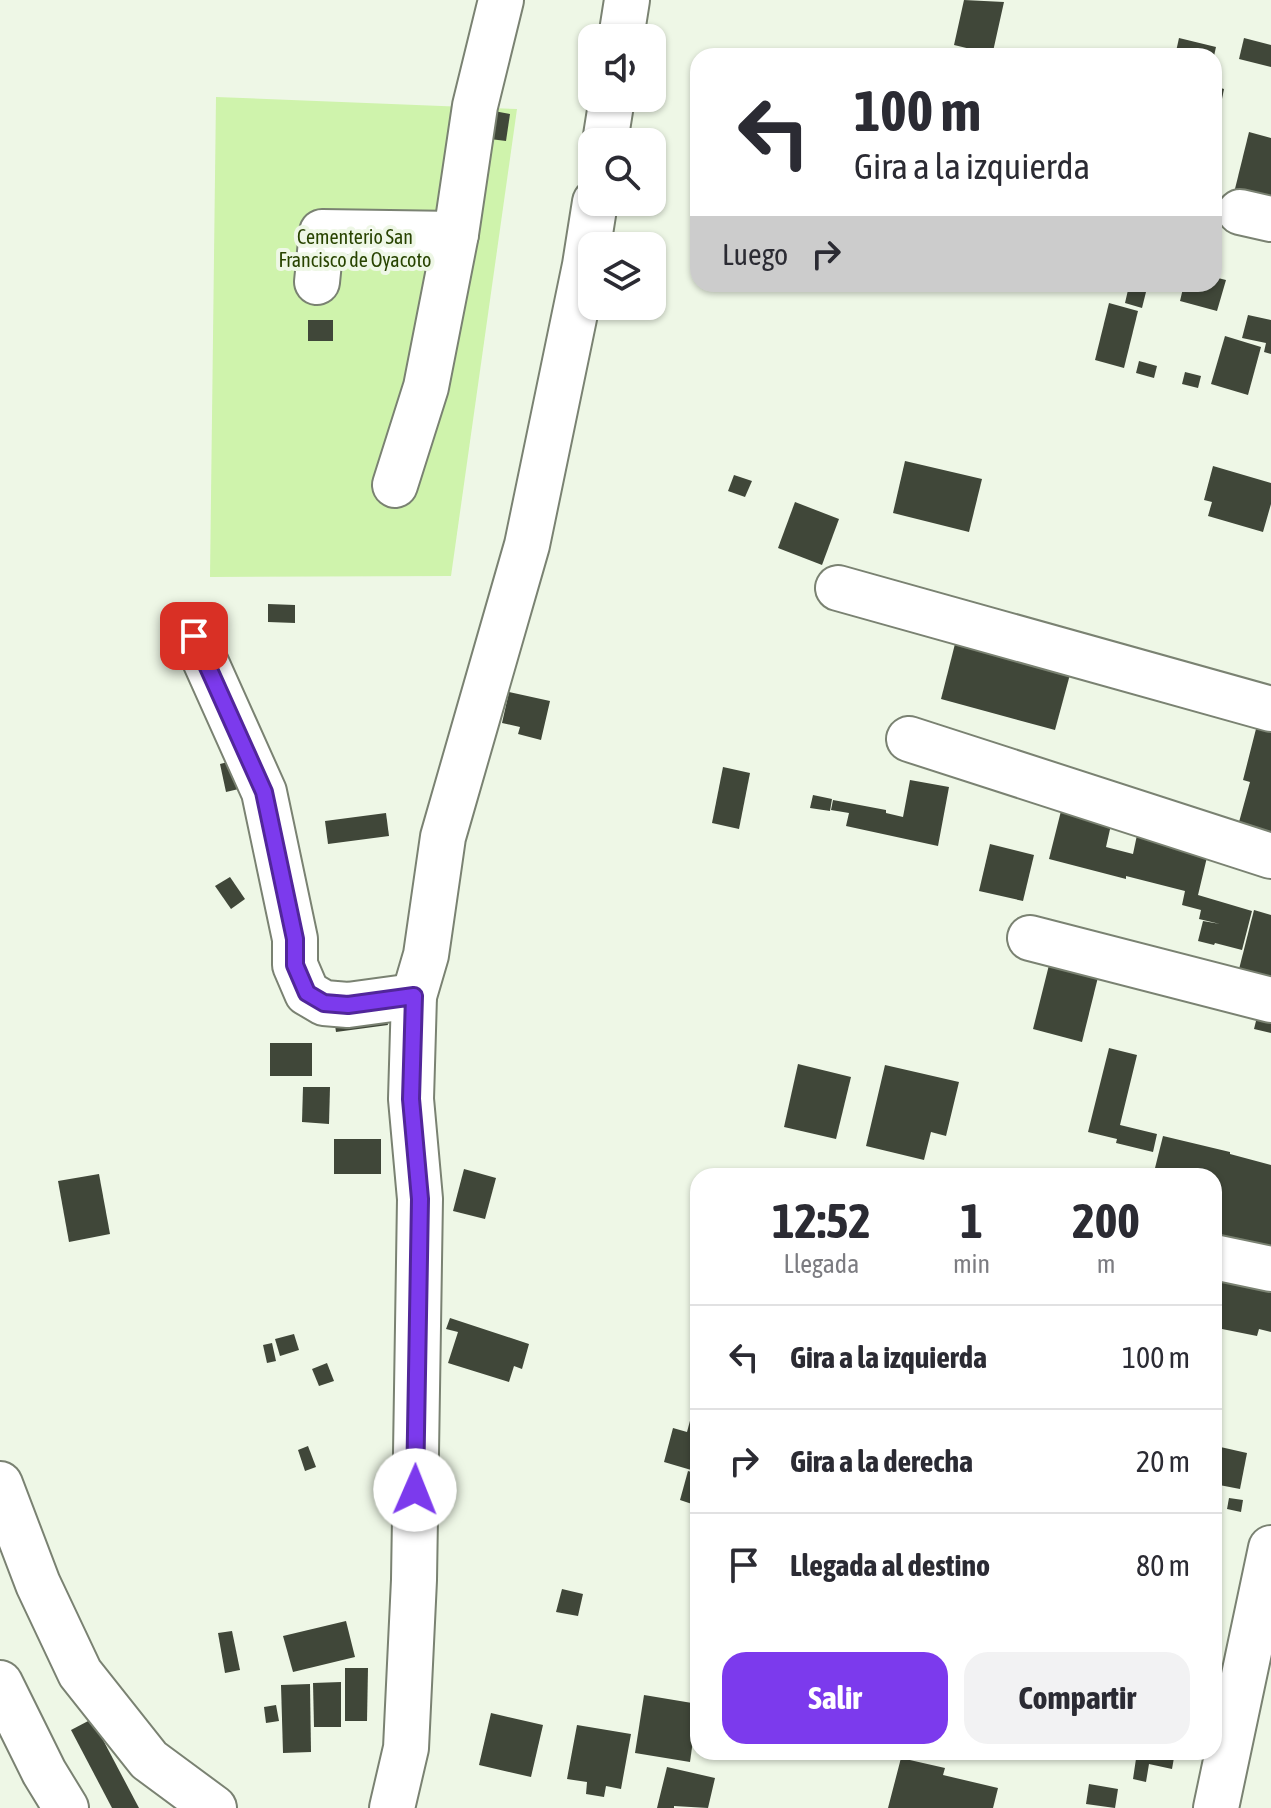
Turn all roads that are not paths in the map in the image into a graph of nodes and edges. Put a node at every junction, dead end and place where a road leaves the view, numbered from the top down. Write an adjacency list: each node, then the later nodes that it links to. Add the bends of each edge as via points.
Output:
1 (501, 0): 5 (street, via 475,106)
2 (627, 0): 3 (street)
3 (623, 24)
4 (593, 216): 14 (street, via 527,545 443,837 426,955)
5 (456, 234): 6 (street, via 322,232); 7 (street, via 426,387)
6 (317, 282)
7 (395, 485)
8 (838, 588): 10 (street)
9 (194, 636): 14 (street, via 264,792 295,939 295,965 307,993 324,1003 348,1005)
10 (1271, 709)
11 (909, 739): 12 (street)
12 (1271, 856)
13 (1030, 938): 15 (street)
14 (414, 996): 23 (street, via 411,1099 420,1199 414,1580 406,1748)
15 (1271, 1000)
16 (1222, 1259): 17 (street)
17 (1271, 1269)
18 (0, 1484): 22 (street, via 80,1673 149,1760)
19 (1271, 1548): 24 (street)
20 (0, 1683): 21 (street)
21 (66, 1808)
22 (214, 1808)
23 (392, 1808)
24 (1216, 1808)

